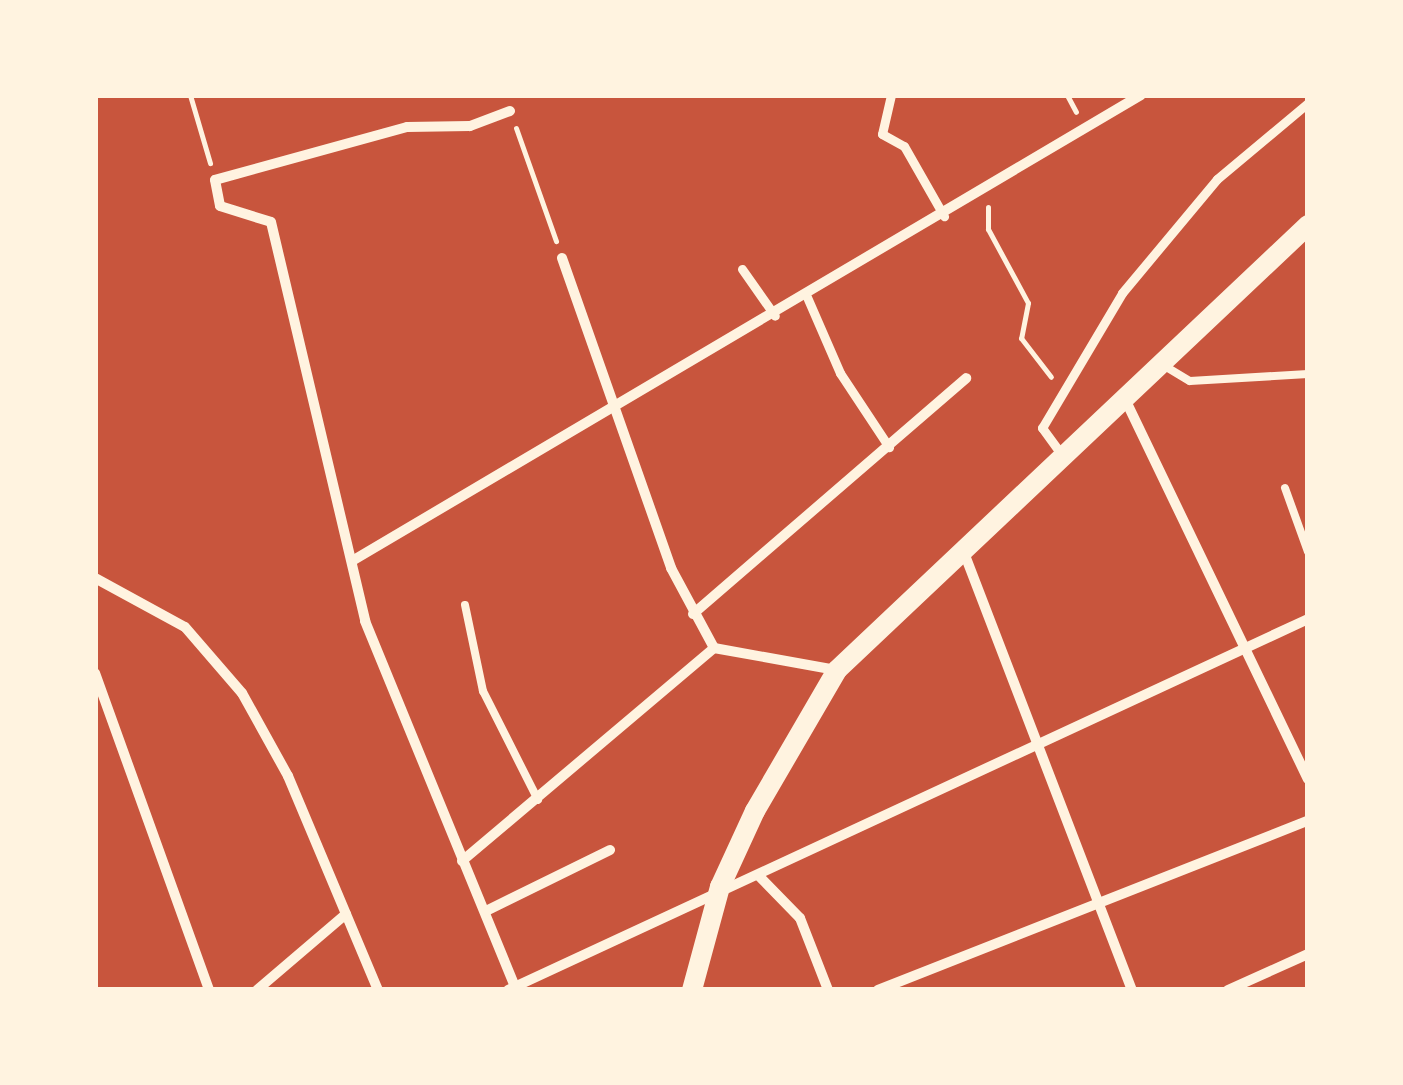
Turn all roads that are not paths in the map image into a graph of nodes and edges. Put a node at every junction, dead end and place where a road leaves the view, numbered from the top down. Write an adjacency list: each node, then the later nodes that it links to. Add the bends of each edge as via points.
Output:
1 (892, 95): 5 (street, via 882,134 904,146)
2 (1141, 95): 5 (street)
3 (1308, 103): 17 (street, via 1218,179 1059,387 1042,428)
4 (510, 111): 21 (street, via 470,126 407,127 215,180 220,206 271,222)
5 (944, 216): 9 (street)
6 (1308, 225): 11 (main road)
7 (562, 258): 15 (street)
8 (742, 270): 10 (street)
9 (807, 297): 10 (street); 16 (street, via 840,372)
10 (775, 316): 15 (street)
11 (1156, 360): 12 (lane, via 1190,382); 14 (main road)
12 (1308, 374)
13 (966, 378): 16 (street)
14 (1122, 393): 17 (main road); 27 (street)
15 (612, 412): 21 (street); 24 (street)
16 (889, 447): 24 (street)
17 (1058, 451): 19 (main road)
18 (1285, 488): 20 (lane)
19 (962, 549): 28 (main road); 30 (street)
20 (1308, 552)
21 (352, 561): 35 (street, via 365,621)
22 (95, 578): 40 (street, via 146,598 230,677 288,776)
23 (465, 605): 32 (lane, via 482,691)
24 (693, 614): 26 (street)
25 (1308, 618): 27 (street)
26 (714, 648): 28 (street); 32 (street)
27 (1248, 648): 30 (street); 31 (street)
28 (836, 670): 37 (main road, via 788,743)
29 (95, 673): 43 (street)
30 (1042, 747): 36 (street); 38 (street)
31 (1308, 779)
32 (538, 800): 35 (street)
33 (1308, 821): 38 (street)
34 (610, 850): 39 (street)
35 (462, 861): 39 (street)
36 (758, 875): 37 (street); 47 (street, via 800,918)
37 (720, 887): 42 (street); 46 (main road)
38 (1097, 901): 48 (street); 49 (street)
39 (488, 910): 42 (street)
40 (346, 914): 44 (street); 45 (street)
41 (1308, 954): 50 (street)
42 (512, 989)
43 (209, 990)
44 (257, 990)
45 (378, 990)
46 (692, 990)
47 (828, 990)
48 (878, 990)
49 (1132, 990)
50 (1228, 990)

